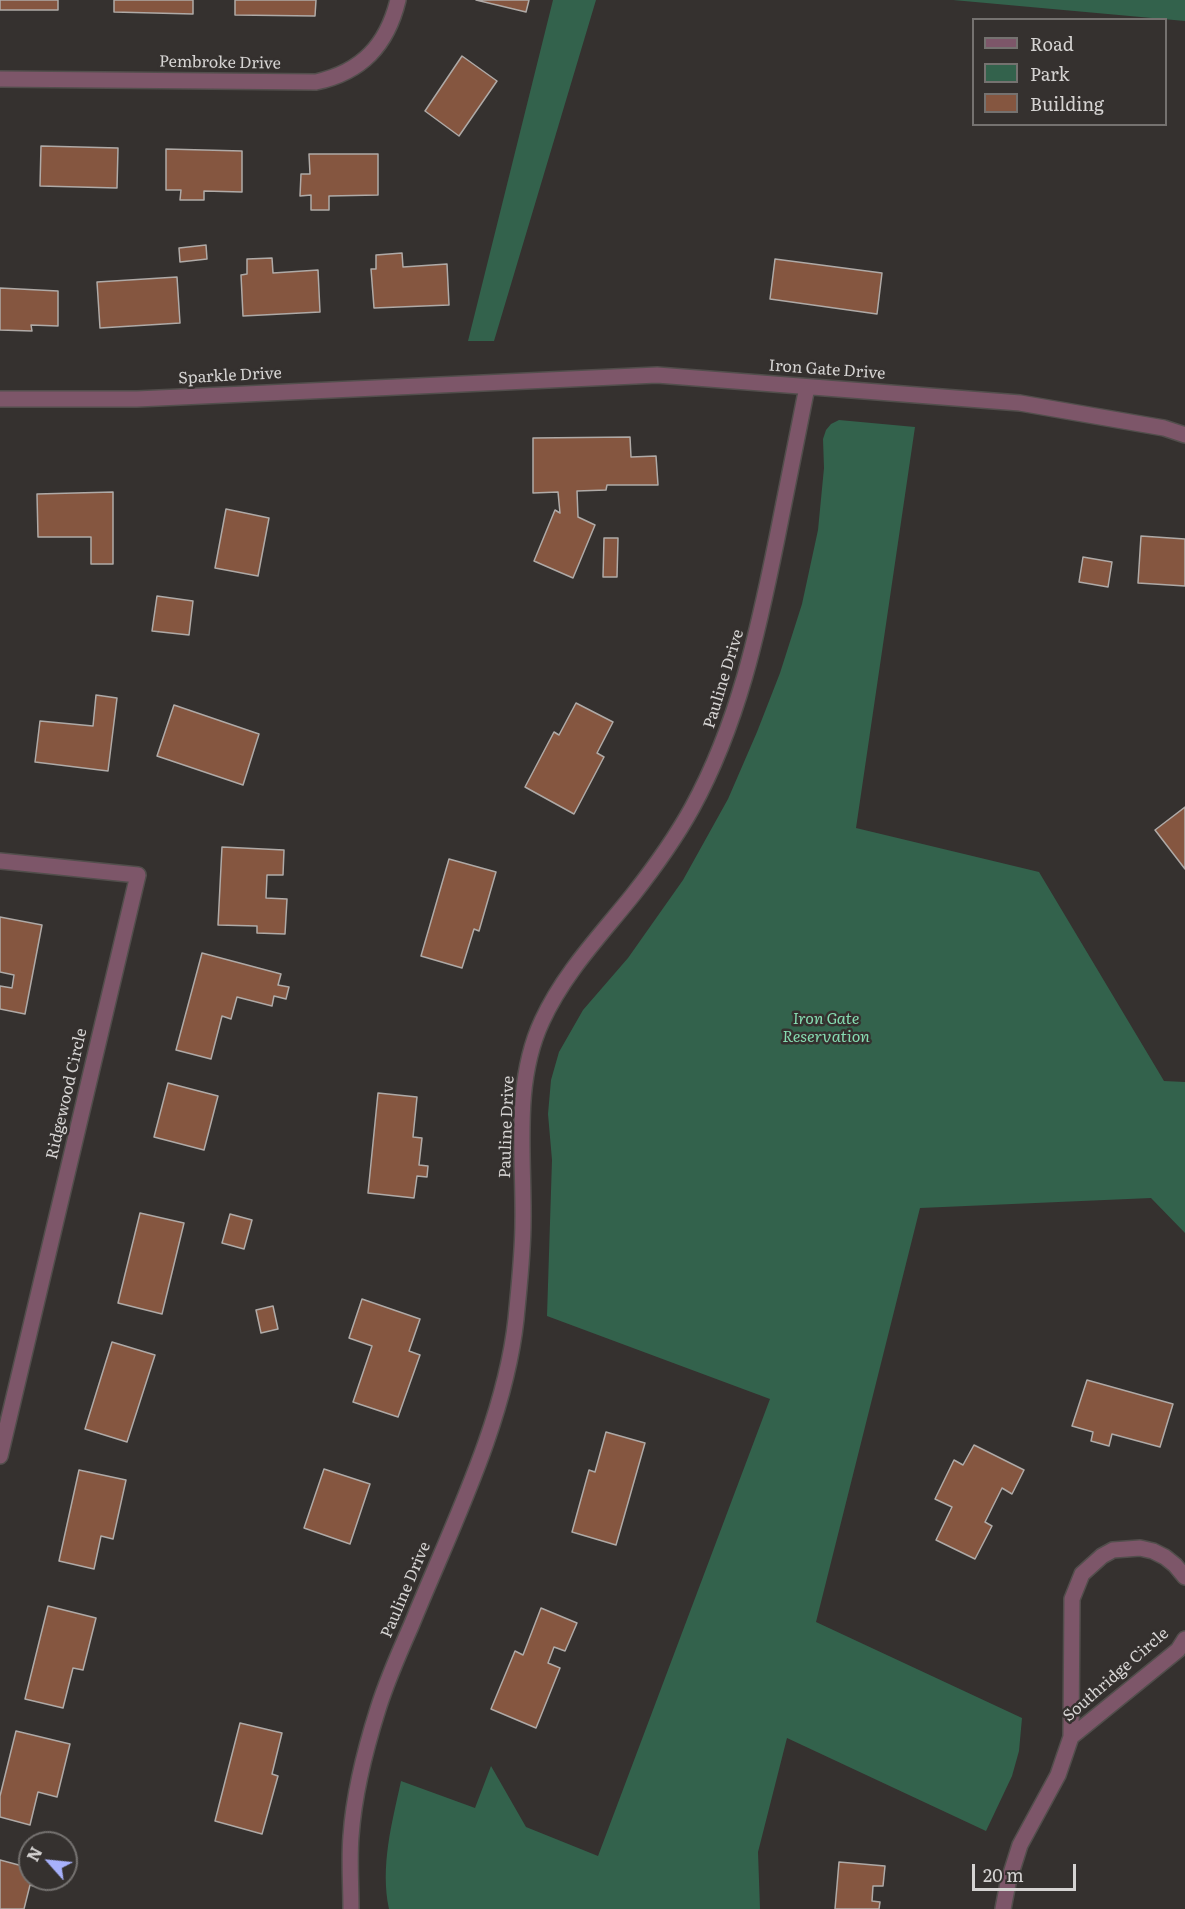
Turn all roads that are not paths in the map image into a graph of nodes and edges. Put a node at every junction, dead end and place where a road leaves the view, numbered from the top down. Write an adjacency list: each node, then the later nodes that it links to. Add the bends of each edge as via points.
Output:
1 (398, 0): 2 (street, Pembroke Drive, via 394,16 371,55 351,70 316,82)
2 (0, 79)
3 (462, 383): 4 (street, Iron Gate Drive, via 657,375); 5 (street, Sparkle Drive, via 137,399)
4 (807, 387): 6 (street, Iron Gate Drive, via 1020,403); 12 (street, Pauline Drive, via 752,655 714,764 664,854 572,970 541,1022 531,1052 522,1131 523,1226 508,1363 474,1472 379,1706 355,1797)
5 (0, 399)
6 (1185, 435)
7 (0, 861): 8 (street, Ridgewood Circle, via 138,875)
8 (0, 1456)
9 (1185, 1577): 11 (street, Southridge Circle, via 1165,1557 1140,1548 1113,1550 1082,1574 1072,1599)
10 (1185, 1639): 11 (street, Southridge Circle, via 1178,1650)
11 (1071, 1737): 13 (street, Southridge Circle, via 1058,1775 1020,1845)
12 (351, 1909)
13 (1003, 1909)

